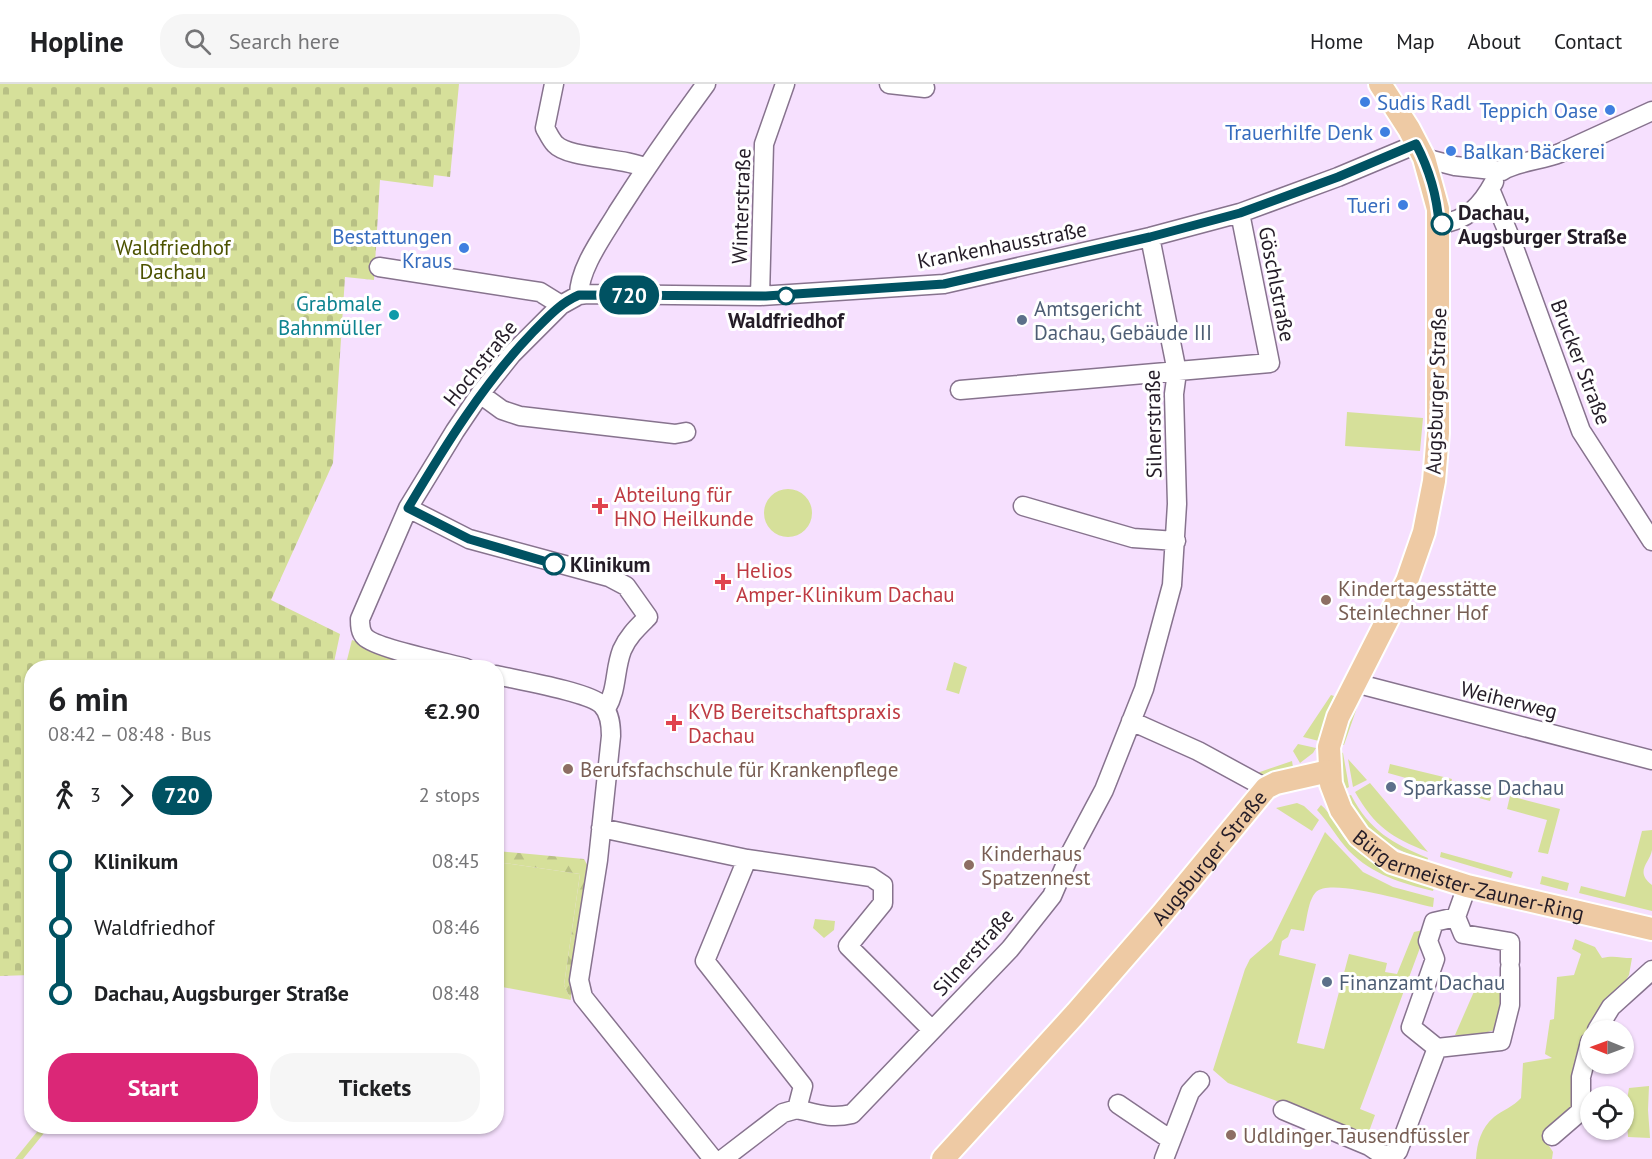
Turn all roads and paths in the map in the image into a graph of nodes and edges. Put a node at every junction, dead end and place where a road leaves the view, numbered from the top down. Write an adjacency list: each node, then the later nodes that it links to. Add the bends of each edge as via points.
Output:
1 (555, 84): 9 (street, via 545,128 555,146)
2 (706, 84): 9 (street)
3 (785, 84): 17 (street, Winterstraße, via 764,144)
4 (889, 84): 6 (street)
5 (1381, 84): 8 (main road, Augsburger Straße)
6 (925, 88)
7 (1652, 111): 10 (street, via 1546,159)
8 (1420, 151): 10 (street, via 1455,166); 12 (street, Krankenhausstraße); 13 (main road, Augsburger Straße, via 1435,194)
9 (646, 168): 16 (street, via 585,268)
10 (1502, 171): 11 (street)
11 (1490, 189): 13 (street, via 1477,208); 26 (street, Brucker Straße, via 1581,431)
12 (1240, 213): 14 (street, Krankenhausstraße); 19 (street, Göschlstraße, via 1270,363)
13 (1439, 224): 29 (main road, Augsburger Straße, via 1438,433 1427,520 1407,581)
14 (1150, 237): 17 (street, Krankenhausstraße, via 944,284); 19 (street, Silnerstraße)
15 (379, 267): 18 (street, via 540,292)
16 (579, 295): 17 (street, Krankenhausstraße); 18 (street, Hochstraße)
17 (760, 296)
18 (561, 305): 21 (street, Hochstraße, via 512,354)
19 (1177, 372): 20 (street); 25 (street, Silnerstraße)
20 (960, 390)
21 (480, 394): 22 (street, via 502,410 520,416 675,434); 24 (street, Hochstraße)
22 (686, 432)
23 (1023, 506): 25 (street, via 1133,538)
24 (408, 508): 27 (street, Hochstraße, via 360,619 362,632 368,640); 30 (street, via 469,539 609,577 626,586 648,617 630,635 622,651 613,697)
25 (1176, 541): 31 (street, Silnerstraße, via 1172,585 1144,689)
26 (1652, 541)
27 (434, 660)
28 (504, 677): 30 (street, via 587,696)
29 (1355, 683): 32 (street, Weiherweg); 33 (main road, Augsburger Straße, via 1331,740)
30 (606, 709): 35 (street, via 612,736)
31 (1131, 721): 34 (street); 42 (street, Silnerstraße, via 1104,790 1052,896 1010,949)
32 (1652, 760)
33 (1329, 771): 34 (main road, Augsburger Straße); 37 (main road, Bürgermeister-Zauner-Ring, via 1341,810 1374,850 1392,862)
34 (1266, 788): 53 (main road, Augsburger Straße, via 1076,1013)
35 (602, 828): 36 (street); 51 (street, via 579,980 583,997)
36 (747, 859): 42 (street, via 871,877 883,885 883,903 848,946); 47 (street, via 705,961 803,1086)
37 (1467, 886): 38 (street); 39 (main road, Bürgermeister-Zauner-Ring)
38 (1456, 917): 43 (street, via 1434,922 1428,941 1435,958 1411,1027); 43 (street, via 1463,933 1510,942 1510,1005 1501,1041)
39 (1652, 929)
40 (1652, 970): 41 (street, via 1611,1007)
41 (1603, 1020)
42 (932, 1030): 47 (street, Silnerstraße, via 852,1114 829,1117)
43 (1437, 1048): 48 (street, via 1394,1156 1381,1154)
44 (1582, 1074): 49 (street, via 1581,1111)
45 (1200, 1081): 50 (street, via 1190,1092)
46 (1118, 1104): 50 (street)
47 (797, 1109): 52 (street, via 783,1113)
48 (1283, 1110)
49 (1552, 1137)
50 (1171, 1140): 54 (street)
51 (713, 1159)
52 (723, 1159)
53 (943, 1159)
54 (1164, 1159)

